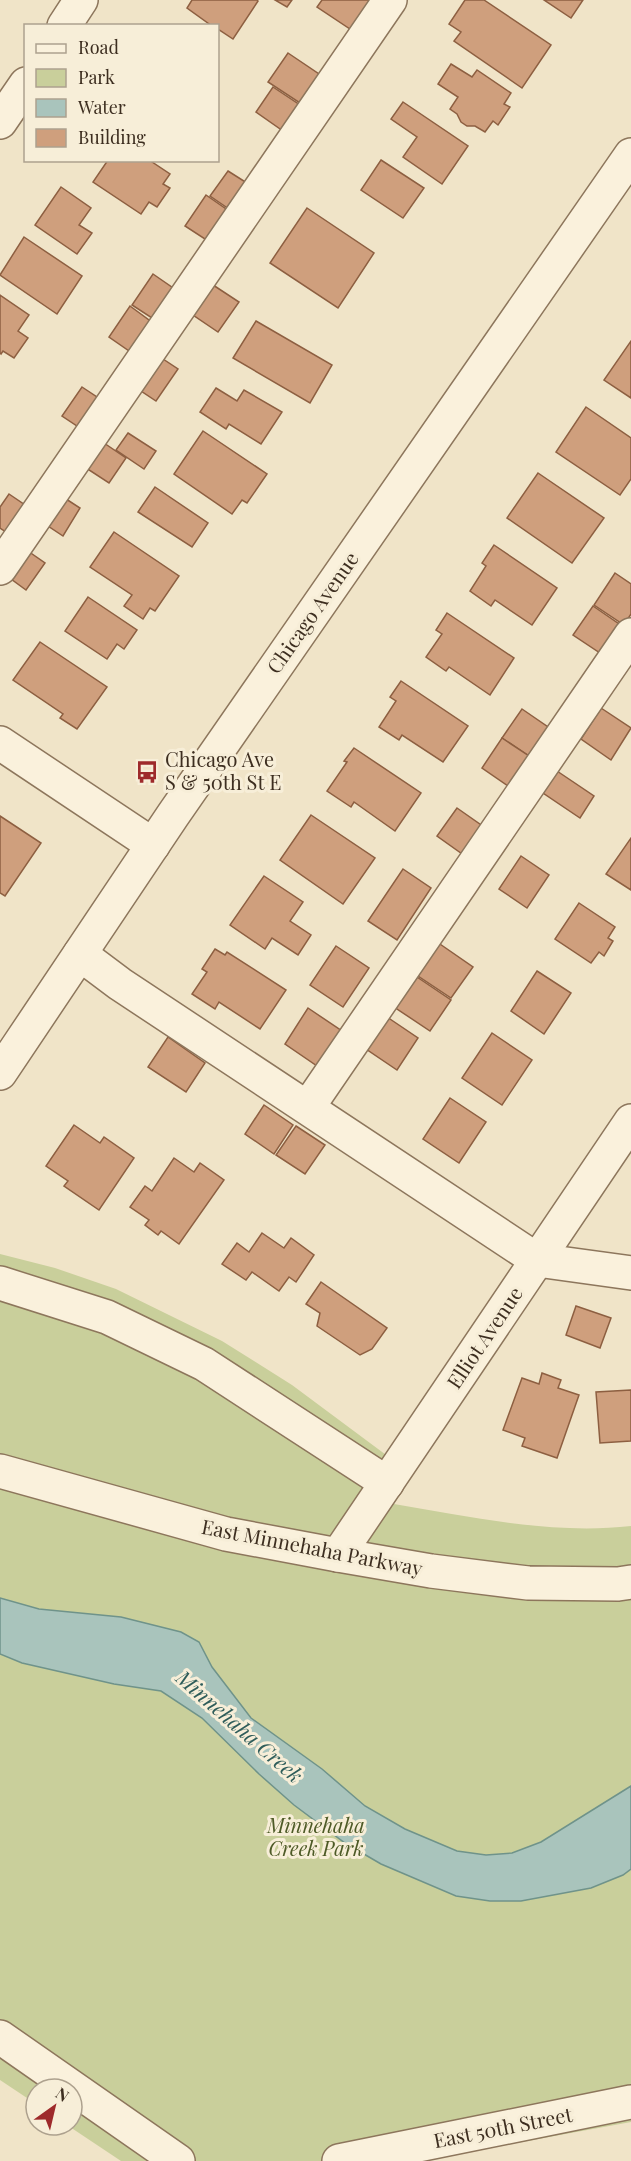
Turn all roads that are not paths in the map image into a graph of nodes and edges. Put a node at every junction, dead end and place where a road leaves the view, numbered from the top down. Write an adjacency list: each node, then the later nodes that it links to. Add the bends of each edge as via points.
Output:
1 (81, 0): 3 (street)
2 (390, 0): 7 (street)
3 (65, 24)
4 (24, 87): 5 (street)
5 (0, 122)
6 (631, 155): 10 (street, Chicago Avenue)
7 (0, 568)
8 (631, 635): 13 (street)
9 (0, 743): 10 (street)
10 (153, 845): 11 (street, Chicago Avenue)
11 (80, 954): 12 (street, Chicago Avenue); 13 (street)
12 (0, 1073)
13 (308, 1107): 15 (street)
14 (631, 1121): 15 (street, Elliot Avenue)
15 (537, 1260): 16 (street); 19 (street, Elliot Avenue)
16 (631, 1273)
17 (0, 1283): 19 (street, via 107,1317 204,1364)
18 (0, 1471): 20 (street, East Minnehaha Parkway, via 225,1534)
19 (387, 1483): 20 (street, Elliot Avenue)
20 (338, 1555): 21 (street, East Minnehaha Parkway, via 528,1583)
21 (631, 1582)
22 (0, 2037): 24 (street)
23 (631, 2102): 25 (street, East 50th Street)
24 (178, 2161)
25 (339, 2161)

